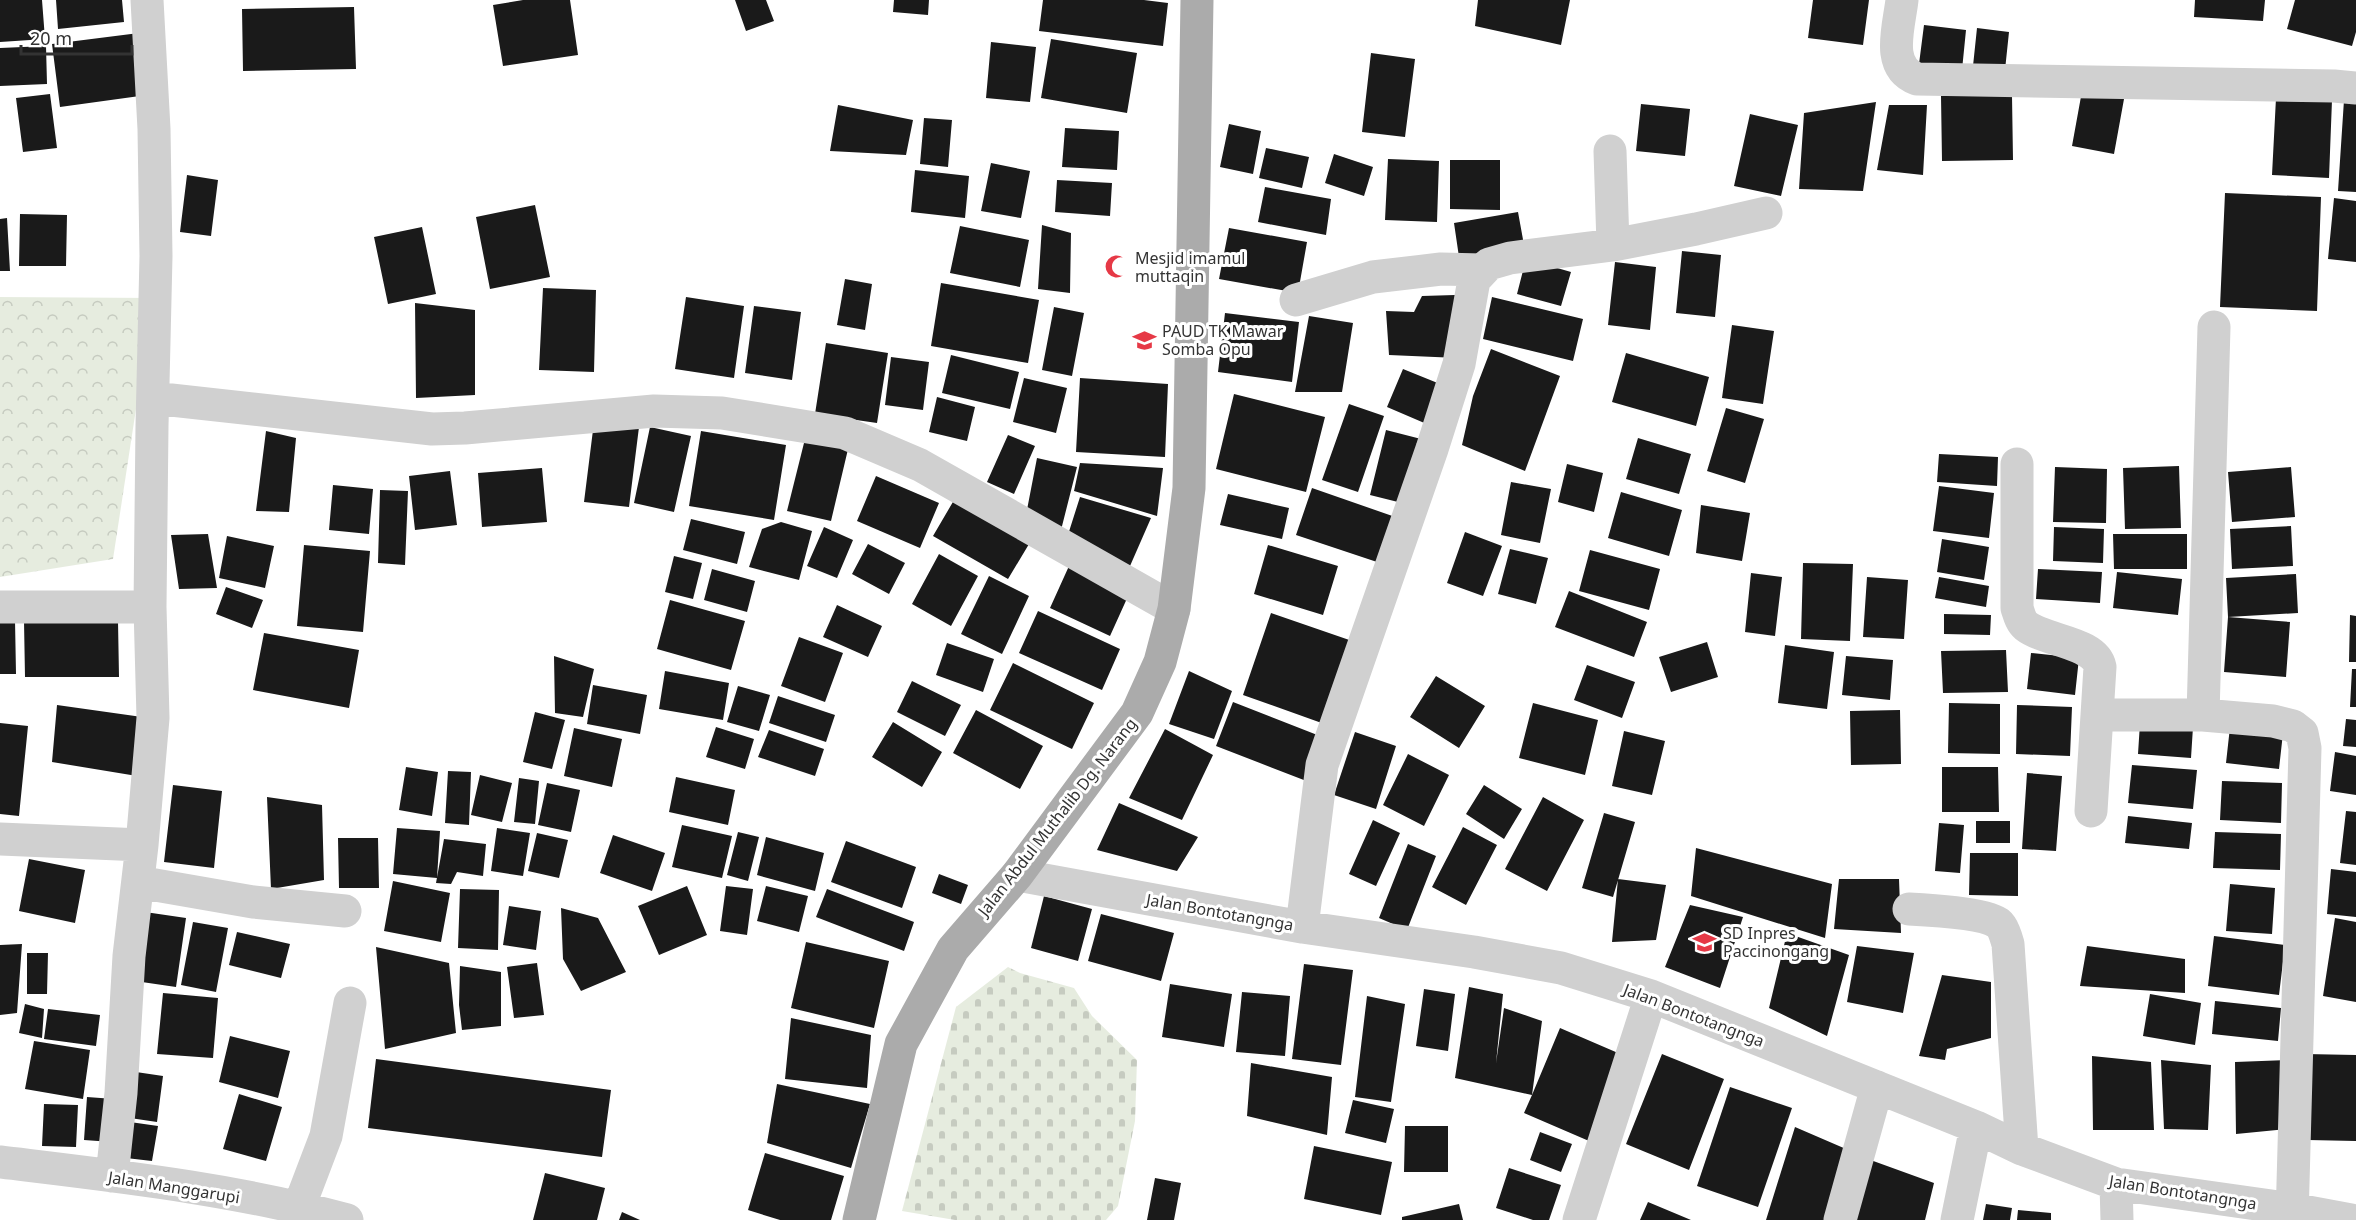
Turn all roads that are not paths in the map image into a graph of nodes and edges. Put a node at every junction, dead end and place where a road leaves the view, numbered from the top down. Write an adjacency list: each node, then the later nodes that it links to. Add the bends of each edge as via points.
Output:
1 (147, 0): 11 (street, via 156,256)
2 (1197, 0): 15 (main road, Jalan Abdul Muthalib Dg. Narang, via 1190,488)
3 (1902, 0): 4 (street, via 1896,54 1901,69 1917,80)
4 (2356, 88)
5 (1610, 152): 7 (street)
6 (1766, 213): 7 (street)
7 (1613, 245): 8 (street, via 1510,258)
8 (1482, 270): 9 (street, via 1441,269 1373,277); 25 (street, via 1474,280 1459,364 1432,449 1322,765)
9 (1296, 300)
10 (2214, 327): 17 (street)
11 (153, 398): 14 (street); 15 (street, via 432,429 654,411 722,413 845,433 920,465)
12 (2017, 465): 16 (street, via 2018,608 2025,625 2091,652 2098,660)
13 (0, 607): 14 (street)
14 (150, 607): 20 (street, via 153,718)
15 (1174, 609): 21 (main road, Jalan Abdul Muthalib Dg. Narang, via 1160,662 1137,713)
16 (2097, 715): 17 (street); 18 (street)
17 (2203, 715): 35 (street, via 2293,726 2302,733 2305,748)
18 (2091, 811)
19 (0, 839): 20 (street)
20 (142, 845): 22 (street)
21 (1017, 875): 25 (street, Jalan Bontotangnga); 37 (main road, Jalan Abdul Muthalib Dg. Narang, via 953,949 901,1044)
22 (138, 882): 24 (street, via 253,902); 32 (street)
23 (1909, 909): 30 (street, via 1981,917 1998,923 2004,932)
24 (345, 911)
25 (1302, 927): 26 (street, Jalan Bontotangnga, via 1561,968)
26 (1651, 996): 28 (street, Jalan Bontotangnga); 38 (street)
27 (350, 1003): 34 (street, via 326,1136)
28 (1877, 1087): 29 (street, Jalan Bontotangnga); 39 (street)
29 (1976, 1127): 30 (street, Jalan Bontotangnga); 40 (street)
30 (2022, 1149): 33 (street, Jalan Bontotangnga)
31 (0, 1162): 32 (street, Jalan Manggarupi)
32 (112, 1176): 34 (street, Jalan Manggarupi)
33 (2116, 1184): 35 (street, Jalan Bontotangnga); 41 (street)
34 (298, 1207): 36 (street, Jalan Manggarupi)
35 (2292, 1214): 42 (street, Jalan Bontotangnga)
36 (347, 1220)
37 (859, 1220)
38 (1579, 1220)
39 (1840, 1220)
40 (1957, 1220)
41 (2117, 1220)
42 (2351, 1220)

